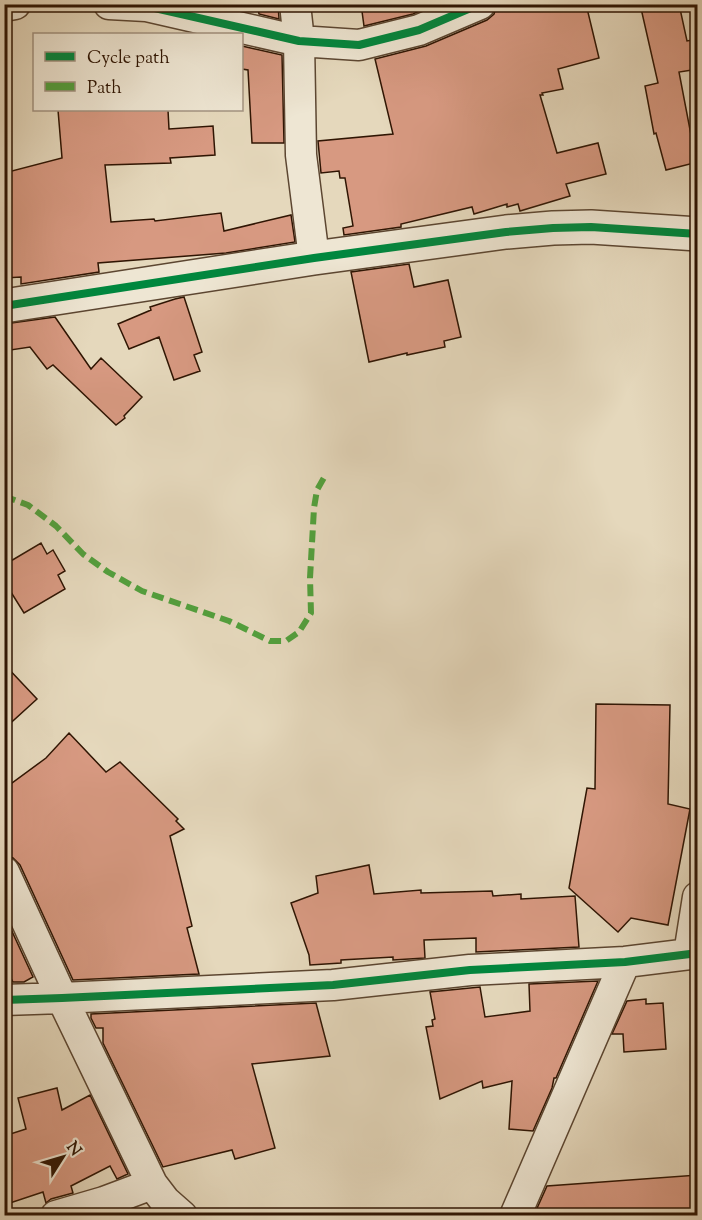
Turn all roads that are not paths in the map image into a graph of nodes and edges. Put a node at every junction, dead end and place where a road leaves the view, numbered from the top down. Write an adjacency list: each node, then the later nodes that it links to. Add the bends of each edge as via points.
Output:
1 (15, 4): 5 (street)
2 (110, 4): 6 (street, via 146,6)
3 (295, 4): 6 (street)
4 (480, 4): 6 (street, via 419,30 359,45)
5 (4, 6)
6 (299, 41): 8 (street, via 302,155)
7 (698, 234): 8 (street, via 553,228)
8 (314, 258): 9 (street)
9 (4, 306)
10 (4, 872): 14 (street)
11 (698, 897): 12 (street)
12 (693, 953): 13 (street)
13 (625, 962): 14 (street, via 470,970 333,985); 19 (street)
14 (62, 998): 15 (street); 16 (street)
15 (4, 1000)
16 (152, 1184): 17 (street); 18 (street)
17 (56, 1215)
18 (182, 1215)
19 (515, 1215)

